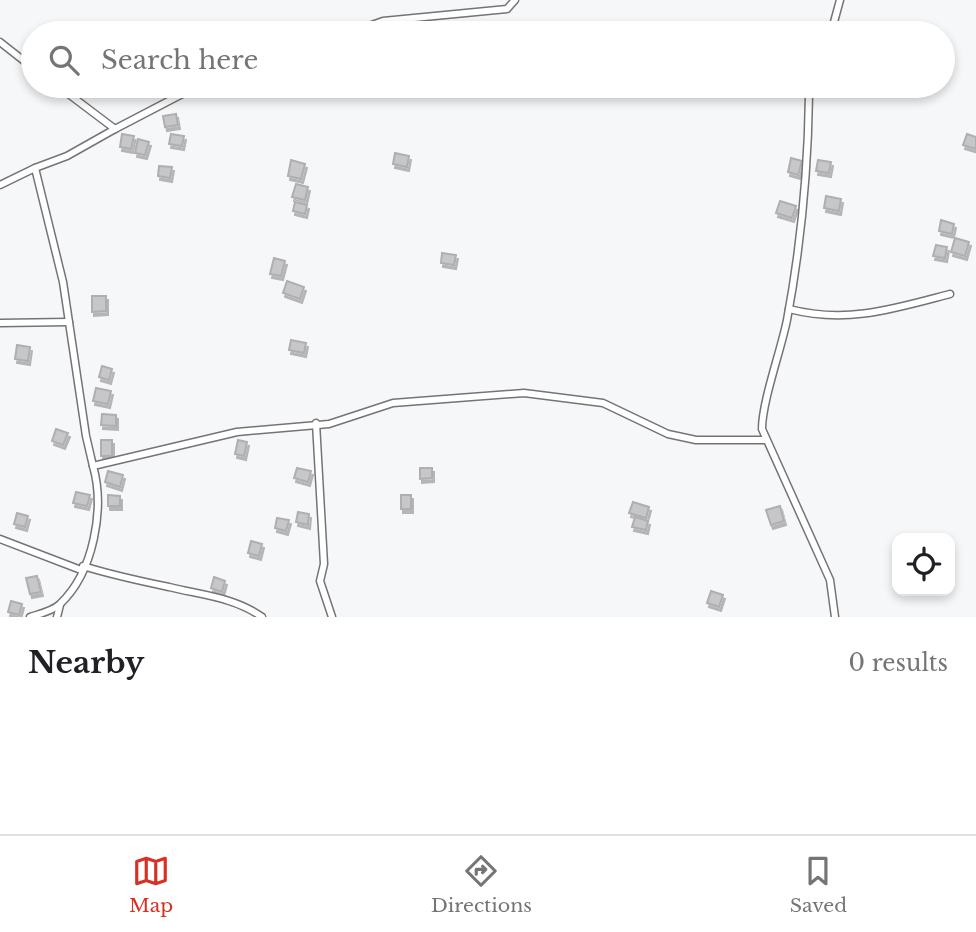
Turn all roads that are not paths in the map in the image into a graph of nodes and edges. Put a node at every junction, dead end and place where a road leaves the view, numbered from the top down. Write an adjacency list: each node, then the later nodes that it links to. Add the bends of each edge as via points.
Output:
1 (515, 0): 3 (street, via 507,9)
2 (841, 0): 4 (street)
3 (383, 21)
4 (835, 21)
5 (0, 41): 6 (street)
6 (21, 58)
7 (74, 98): 10 (street)
8 (174, 98): 10 (street)
9 (808, 98): 14 (street, via 804,209)
10 (115, 129): 11 (street)
11 (35, 168): 12 (street); 15 (street)
12 (0, 185)
13 (950, 294): 14 (street, via 838,318)
14 (789, 309): 18 (street, via 762,419)
15 (69, 322): 16 (street); 19 (street)
16 (0, 323)
17 (316, 423): 18 (street, via 329,424 393,403 524,393 603,403 668,434 696,440); 19 (street, via 237,432); 26 (street, via 324,564 320,581)
18 (766, 440): 27 (street, via 830,580)
19 (93, 466): 21 (street, via 99,507)
20 (0, 539): 21 (street)
21 (82, 568): 22 (street); 25 (street, via 228,600)
22 (60, 605): 23 (street); 24 (street)
23 (30, 617)
24 (57, 617)
25 (262, 617)
26 (332, 617)
27 (835, 617)

